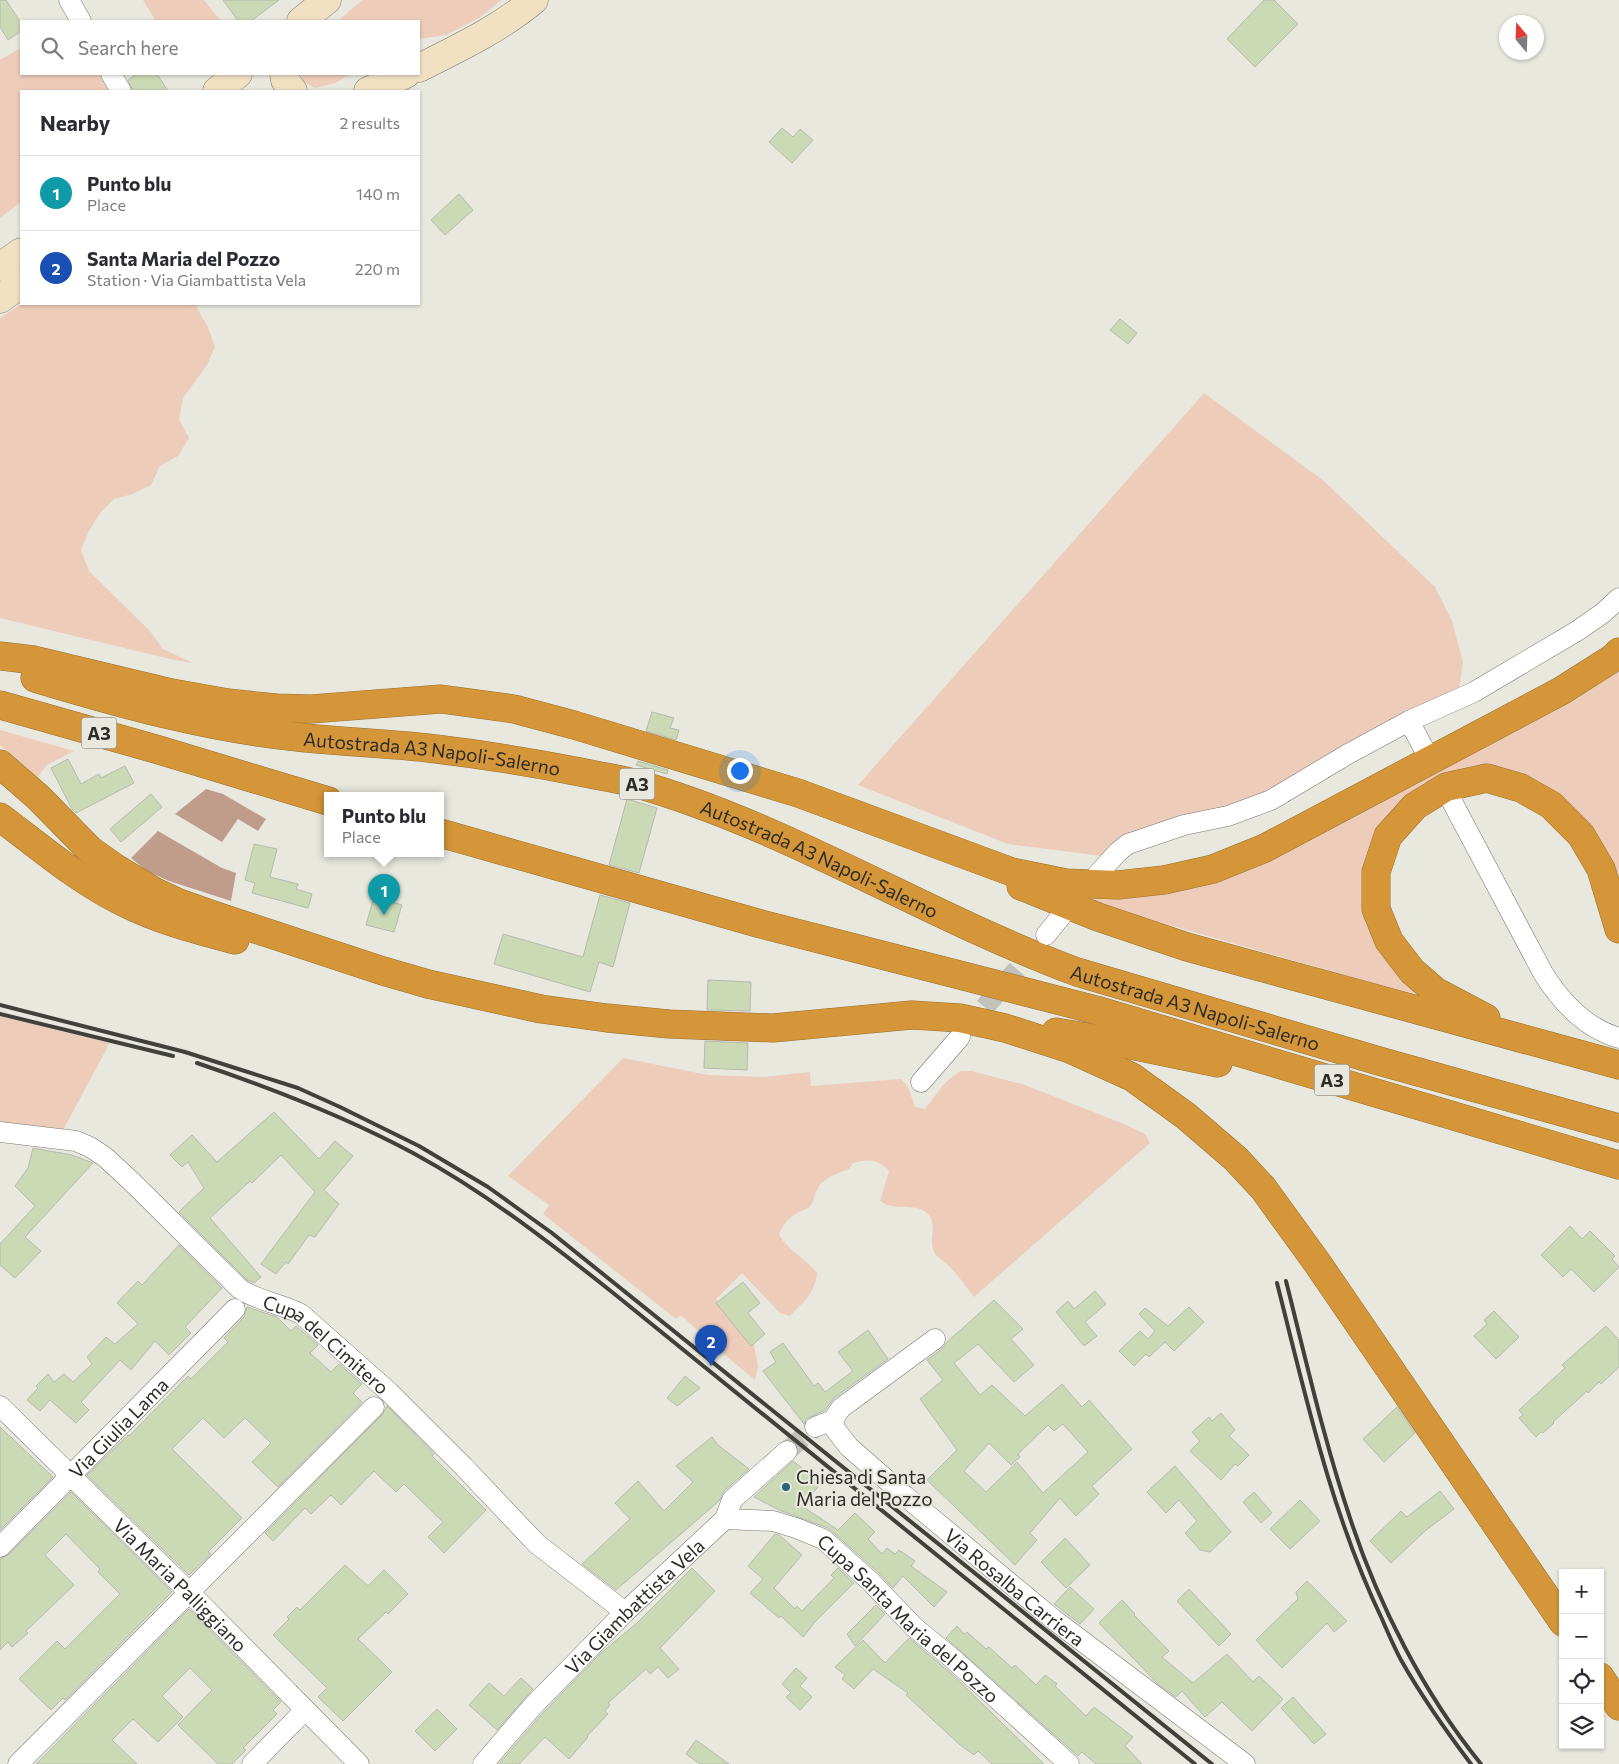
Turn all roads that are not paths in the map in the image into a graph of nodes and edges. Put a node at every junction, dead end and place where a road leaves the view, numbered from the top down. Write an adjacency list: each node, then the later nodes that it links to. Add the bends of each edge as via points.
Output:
1 (69, 0): 4 (street)
2 (327, 0): 5 (street)
3 (534, 0): 6 (street, via 477,39)
4 (80, 20)
5 (302, 20)
6 (420, 68)
7 (112, 75): 11 (street)
8 (237, 75): 12 (street)
9 (284, 75): 13 (street)
10 (404, 75): 14 (street)
11 (120, 90)
12 (218, 90)
13 (292, 90)
14 (370, 90)
15 (20, 253): 16 (street)
16 (0, 267)
17 (20, 285): 18 (street)
18 (0, 299)
19 (1619, 598): 24 (street, via 1577,631 1474,692)
20 (1619, 652): 30 (highway, via 1562,691 1265,848 1213,869 1164,880 1118,885 1066,883 1012,872)
21 (0, 656): 30 (highway, via 34,660 172,693 276,708 329,708 441,699 514,709 798,793)
22 (0, 668): 43 (highway, Autostrada A3 Napoli-Salerno / A3, via 94,696 232,728 527,761 632,782 708,807 792,841 986,934 1078,972)
23 (0, 705): 28 (highway, A3)
24 (1409, 721): 25 (street); 32 (street, via 1271,800 1228,816 1184,825 1128,844)
25 (1424, 749)
26 (0, 764): 36 (highway, A3, via 90,850 155,892 179,903)
27 (1449, 796): 38 (street, via 1557,995 1586,1022)
28 (324, 800)
29 (0, 817): 36 (highway, via 95,888 123,903 176,924 267,948)
30 (894, 829): 39 (highway, via 1038,894 1187,947)
31 (444, 834): 42 (highway, Autostrada A3 Napoli-Salerno / A3, via 761,924 1096,1010)
32 (1097, 875)
33 (1062, 915): 35 (street)
34 (1619, 929): 39 (highway, via 1601,869 1581,835 1551,805 1521,788 1488,778 1446,787 1415,806 1388,836 1376,872 1376,909 1389,941 1412,972 1435,991)
35 (1046, 935)
36 (383, 971): 37 (highway, A3, via 540,1009 607,1018 773,1028 912,1015)
37 (960, 1027): 41 (street); 42 (highway, A3, via 1116,1042); 58 (highway, A3, via 1005,1028 1070,1049 1132,1077 1186,1116 1236,1159 1263,1188 1318,1264)
38 (1619, 1038)
39 (1532, 1042): 40 (highway)
40 (1619, 1065)
41 (921, 1082)
42 (1397, 1099): 45 (highway, Autostrada A3 Napoli-Salerno / A3)
43 (1619, 1128)
44 (0, 1132): 57 (street, Cupa del Cimitero, via 76,1141 105,1157 240,1289 301,1314 388,1392 537,1544)
45 (1619, 1164)
46 (234, 1309): 53 (street, Via Giulia Lama)
47 (935, 1339): 50 (street, via 841,1408)
48 (0, 1406): 53 (street, Via Maria Palliggiano)
49 (374, 1407): 56 (street)
50 (834, 1420): 51 (street); 67 (street, Via Rosalba Carriera, via 835,1429 849,1447 905,1496 1052,1619)
51 (815, 1427)
52 (787, 1451): 54 (street, Via Giambattista Vela, via 732,1500)
53 (69, 1475): 55 (street, Via Giulia Lama); 56 (street, Via Maria Palliggiano)
54 (725, 1519): 57 (street, Via Giambattista Vela); 66 (street, Cupa Santa Maria del Pozzo, via 773,1521 823,1539 914,1627)
55 (0, 1547)
56 (189, 1592): 61 (street, Via Maria Palliggiano); 62 (street)
57 (625, 1612): 65 (street, Via Giambattista Vela, via 532,1707)
58 (1559, 1616)
59 (1604, 1683): 60 (highway)
60 (1619, 1706)
61 (305, 1710): 63 (street); 64 (street, Via Maria Palliggiano)
62 (18, 1764)
63 (252, 1764)
64 (359, 1764)
65 (483, 1764)
66 (1069, 1764)
67 (1245, 1764)

